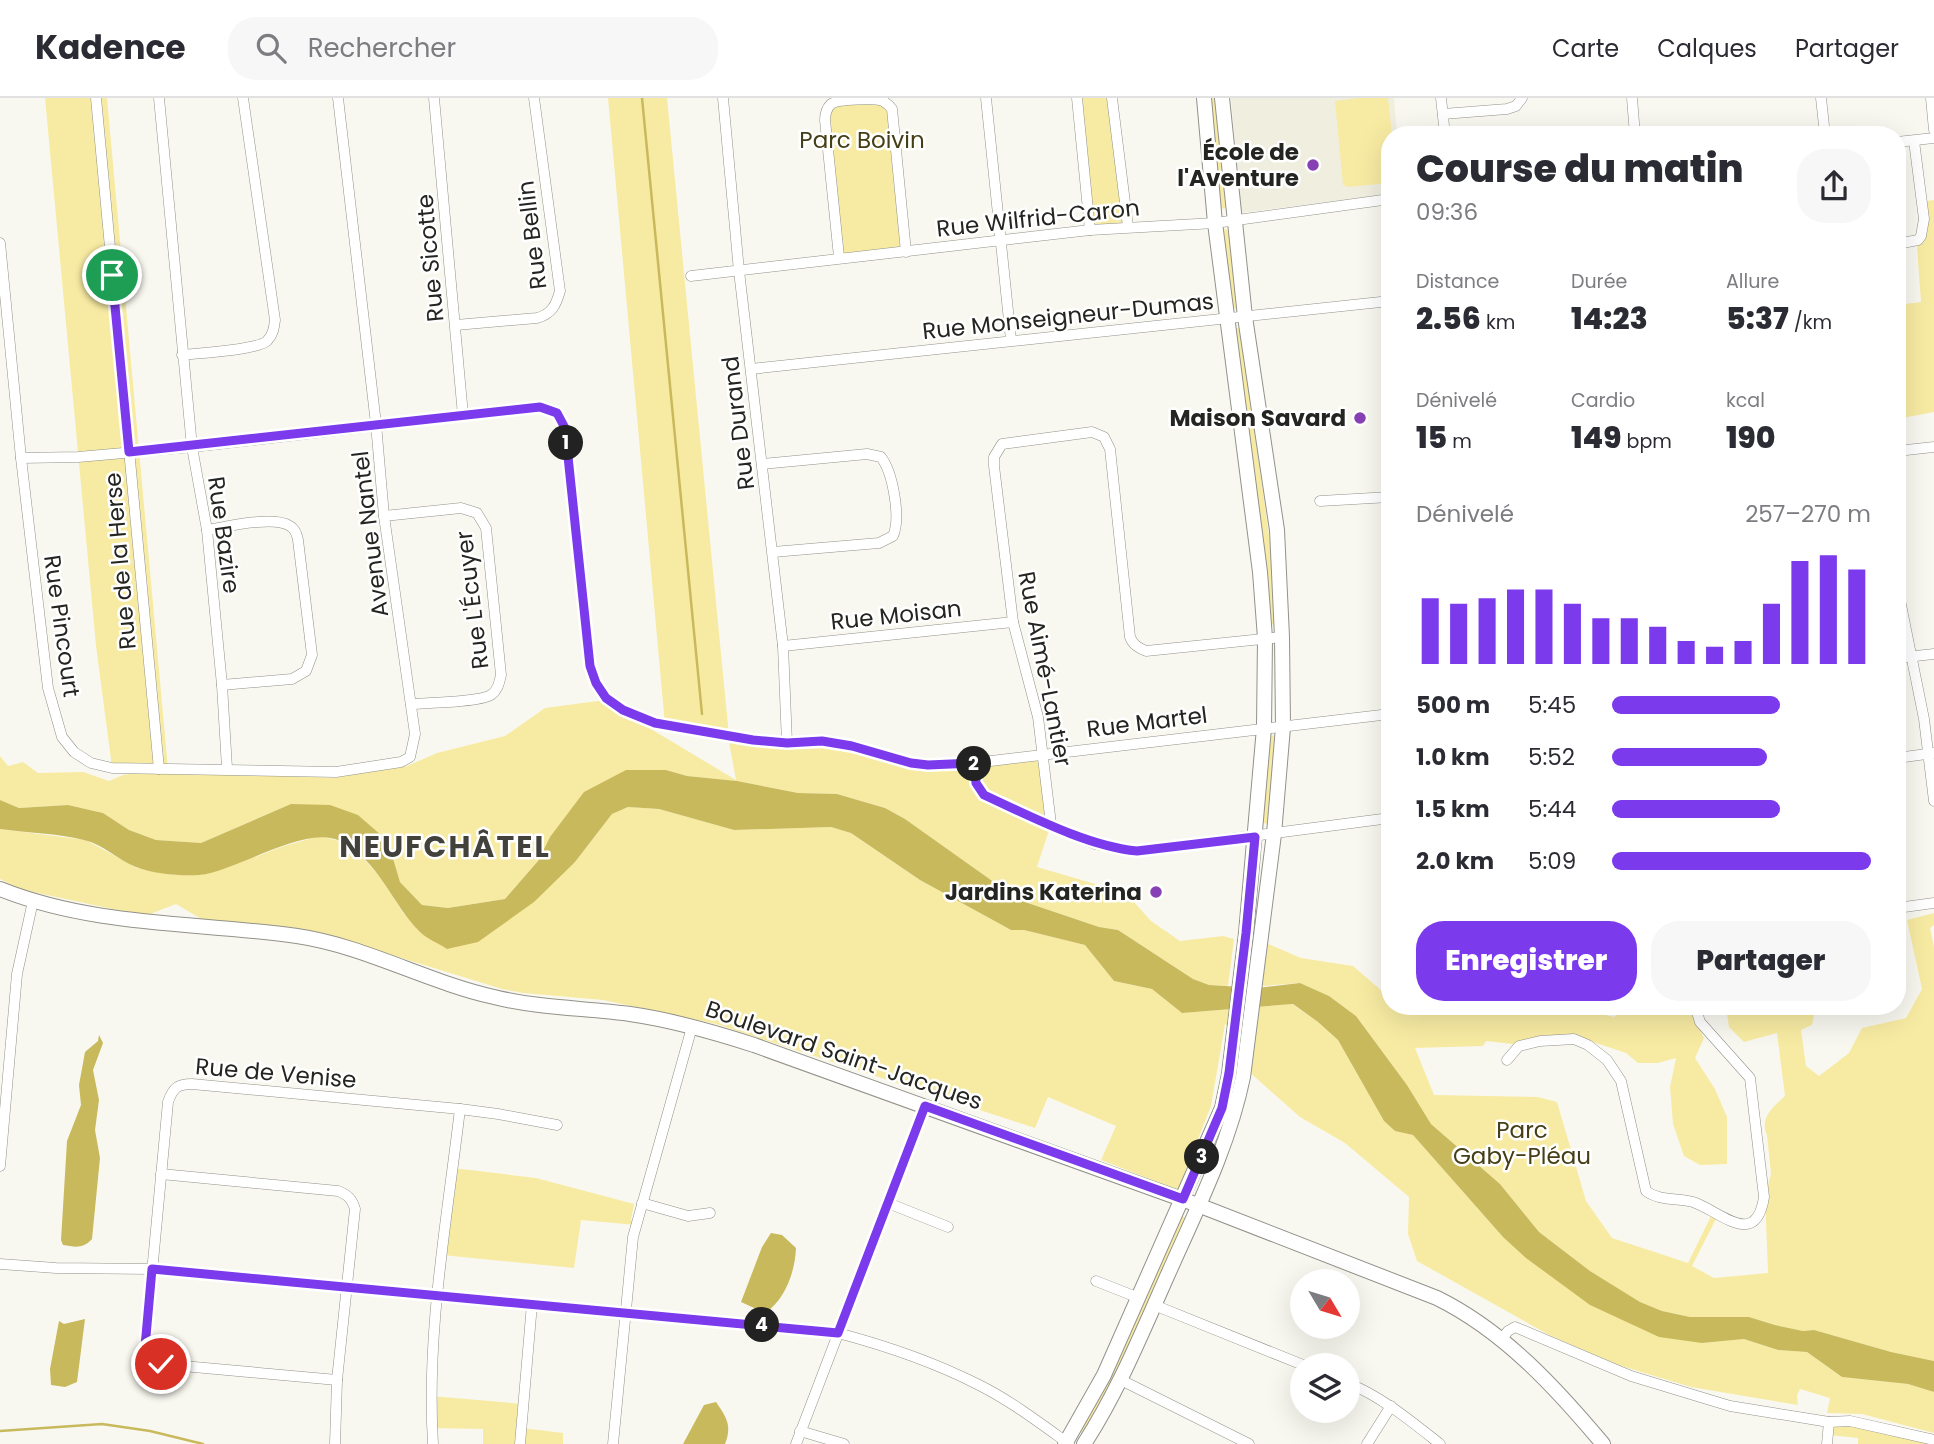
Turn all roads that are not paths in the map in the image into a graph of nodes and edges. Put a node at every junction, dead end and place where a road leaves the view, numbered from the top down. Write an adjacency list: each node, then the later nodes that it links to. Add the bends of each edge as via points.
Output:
1 (96, 98): 50 (street, Rue de la Herse)
2 (159, 98): 43 (street, Rue Bazire)
3 (243, 98): 43 (street, via 274,330 270,339 256,346)
4 (338, 98): 46 (street, Avenue Nantel)
5 (434, 98): 41 (street, Rue Sicotte)
6 (534, 98): 41 (street, Rue Bellin, via 560,291 557,302 546,316)
7 (723, 98): 36 (street, Rue Durand)
8 (986, 98): 31 (street)
9 (1077, 98): 30 (street)
10 (1112, 98): 29 (street)
11 (1204, 98): 28 (street)
12 (1222, 98): 27 (street)
13 (1441, 98): 18 (street)
14 (1522, 98): 18 (street, via 1507,109)
15 (1632, 98): 20 (street)
16 (1821, 98): 21 (street)
17 (1931, 98): 22 (street)
18 (1443, 114): 19 (street)
19 (1444, 126)
20 (1635, 126)
21 (1824, 126)
22 (1934, 130)
23 (1934, 138): 25 (street)
24 (1906, 141): 25 (street)
25 (1914, 141): 32 (street, via 1924,225 1918,240)
26 (1381, 200): 27 (street, Rue Wilfrid-Caron)
27 (1234, 220): 28 (street, Rue Wilfrid-Caron); 39 (street)
28 (1215, 223): 29 (street, Rue Wilfrid-Caron); 40 (street)
29 (1128, 227): 30 (street, Rue Wilfrid-Caron)
30 (1090, 230): 31 (street, Rue Wilfrid-Caron)
31 (1001, 241): 34 (street, Rue Wilfrid-Caron); 42 (street)
32 (1906, 242)
33 (0, 243): 51 (street, Rue Pincourt)
34 (906, 252): 35 (street, Rue Wilfrid-Caron); 35 (street, via 892,109 877,100 839,101 825,113)
35 (839, 257): 36 (street, Rue Wilfrid-Caron)
36 (739, 271): 37 (street, Rue Wilfrid-Caron); 44 (street, Rue Durand)
37 (691, 276)
38 (1381, 302): 39 (street, Rue Monseigneur-Dumas)
39 (1245, 317): 40 (street, Rue Monseigneur-Dumas); 60 (street, via 1277,530)
40 (1227, 319): 42 (street, Rue Monseigneur-Dumas); 61 (street)
41 (456, 326): 45 (street, Rue Sicotte)
42 (1012, 340): 44 (street, Rue Monseigneur-Dumas)
43 (183, 355): 47 (street, Rue Bazire)
44 (751, 369): 52 (street, Rue Durand)
45 (463, 415): 46 (street); 72 (street, Rue Martel, via 540,407 557,413 561,420 590,666 606,698 655,723)
46 (376, 424): 47 (street); 55 (street, Avenue Nantel)
47 (192, 447): 50 (street); 56 (street, Rue Bazire)
48 (1934, 447): 49 (street)
49 (1906, 450)
50 (129, 452): 51 (street); 79 (street, Rue de la Herse)
51 (21, 458): 79 (street, Rue Pincourt, via 48,688 62,737 91,763)
52 (762, 464): 57 (street, Rue Durand); 57 (street, via 867,454 881,457 889,470 897,519 893,536 879,542)
53 (1381, 498): 54 (street)
54 (1320, 502)
55 (384, 516): 67 (street, Avenue Nantel); 67 (street, Rue L'Écuyer, via 461,508 477,513 486,528 499,683 485,698)
56 (206, 530): 66 (street, Rue Bazire); 66 (street, via 266,522 292,527 299,540 312,655 306,671 292,679)
57 (773, 552): 62 (street, Rue Durand)
58 (1013, 622): 61 (street, Rue Aimé-Lantier, via 996,451 1007,441 1092,432 1104,437 1110,449 1132,641 1146,651); 62 (street, Rue Moisan); 74 (street, Rue Aimé-Lantier)
59 (1906, 628): 65 (street)
60 (1282, 637): 61 (street, Rue Aimé-Lantier); 70 (street)
61 (1265, 638): 71 (street)
62 (783, 646): 72 (street, Rue Durand)
63 (1934, 654): 65 (street)
64 (1906, 657): 65 (street)
65 (1912, 657): 69 (street)
66 (222, 685): 78 (street, Rue Bazire)
67 (411, 704): 75 (street, Avenue Nantel, via 415,734)
68 (1381, 715): 70 (street, Rue Martel)
69 (1929, 718): 73 (street)
70 (1283, 727): 71 (street, Rue Martel); 83 (street)
71 (1264, 728): 74 (street, Rue Martel); 84 (street)
72 (787, 743): 77 (street, Rue Martel, via 822,741 928,765)
73 (1931, 753): 76 (street); 80 (street)
74 (1044, 754): 77 (street, Rue Martel); 82 (street, Rue Aimé-Lantier)
75 (410, 757): 78 (street, Rue Pincourt, via 390,765 336,772)
76 (1906, 757)
77 (974, 763): 82 (street, via 976,783 984,795)
78 (227, 768): 79 (street, Rue Pincourt)
79 (159, 769)
80 (1934, 801)
81 (1381, 819): 83 (street)
82 (1051, 824): 84 (street, via 1095,844 1137,851)
83 (1273, 834): 84 (street); 89 (street)
84 (1255, 837): 89 (street)
85 (0, 889): 86 (street, Boulevard Saint-Jacques)
86 (33, 901): 91 (street, Boulevard Saint-Jacques, via 111,918 297,936 357,951 491,997 632,1014); 93 (street)
87 (1934, 903): 88 (street)
88 (1906, 907)
89 (1253, 933): 94 (street)
90 (1698, 1015): 92 (street, via 1750,1078 1765,1197 1759,1215 1744,1226 1696,1203 1646,1191 1621,1081 1607,1060 1588,1045 1574,1039 1540,1041 1519,1046)
91 (692, 1027): 95 (street, Boulevard Saint-Jacques); 101 (street)
92 (1507, 1060)
93 (4, 1064): 98 (street)
94 (1236, 1075): 100 (street); 103 (street, via 1229,1132)
95 (925, 1106): 100 (street, Boulevard Saint-Jacques); 102 (street)
96 (460, 1110): 97 (street, Rue de Venise); 99 (street, Rue de Venise, via 182,1084 175,1087 168,1102); 110 (street)
97 (557, 1125)
98 (0, 1166)
99 (161, 1174): 107 (street, Rue de Venise); 109 (street, via 338,1191 349,1196 355,1209)
100 (1183, 1199): 103 (street, Boulevard Saint-Jacques); 111 (street)
101 (642, 1203): 104 (street, via 688,1216); 114 (street, via 633,1237)
102 (888, 1203): 105 (street); 115 (street)
103 (1198, 1205): 113 (street); 116 (street, Boulevard Saint-Jacques, via 1437,1298)
104 (710, 1213)
105 (948, 1227)
106 (0, 1264): 107 (street)
107 (152, 1269): 109 (street); 118 (street, Rue de Venise, via 145,1347 146,1356 155,1363)
108 (1096, 1281): 111 (street)
109 (347, 1288): 110 (street); 118 (street)
110 (438, 1295): 112 (street); 127 (street, via 431,1396)
111 (1139, 1298): 125 (street)
112 (532, 1304): 114 (street); 128 (street)
113 (1154, 1305): 117 (street); 119 (street)
114 (626, 1314): 115 (street); 129 (street)
115 (838, 1333): 123 (street); 125 (street, via 890,1347 969,1380)
116 (1501, 1340): 122 (street, via 1515,1327 1631,1376 1730,1406); 136 (street, Boulevard Saint-Jacques)
117 (1290, 1360)
118 (337, 1380): 126 (street)
119 (1121, 1380): 132 (street); 133 (street)
120 (1360, 1388): 121 (street)
121 (1391, 1406): 134 (street); 135 (street)
122 (1829, 1422): 124 (street, via 1850,1421); 137 (street)
123 (800, 1431): 130 (street); 131 (street)
124 (1934, 1440)
125 (1067, 1443)
126 (335, 1444)
127 (433, 1444)
128 (520, 1444)
129 (613, 1444)
130 (796, 1444)
131 (844, 1444)
132 (1084, 1444)
133 (1249, 1444)
134 (1367, 1444)
135 (1440, 1444)
136 (1603, 1444)
137 (1827, 1444)

